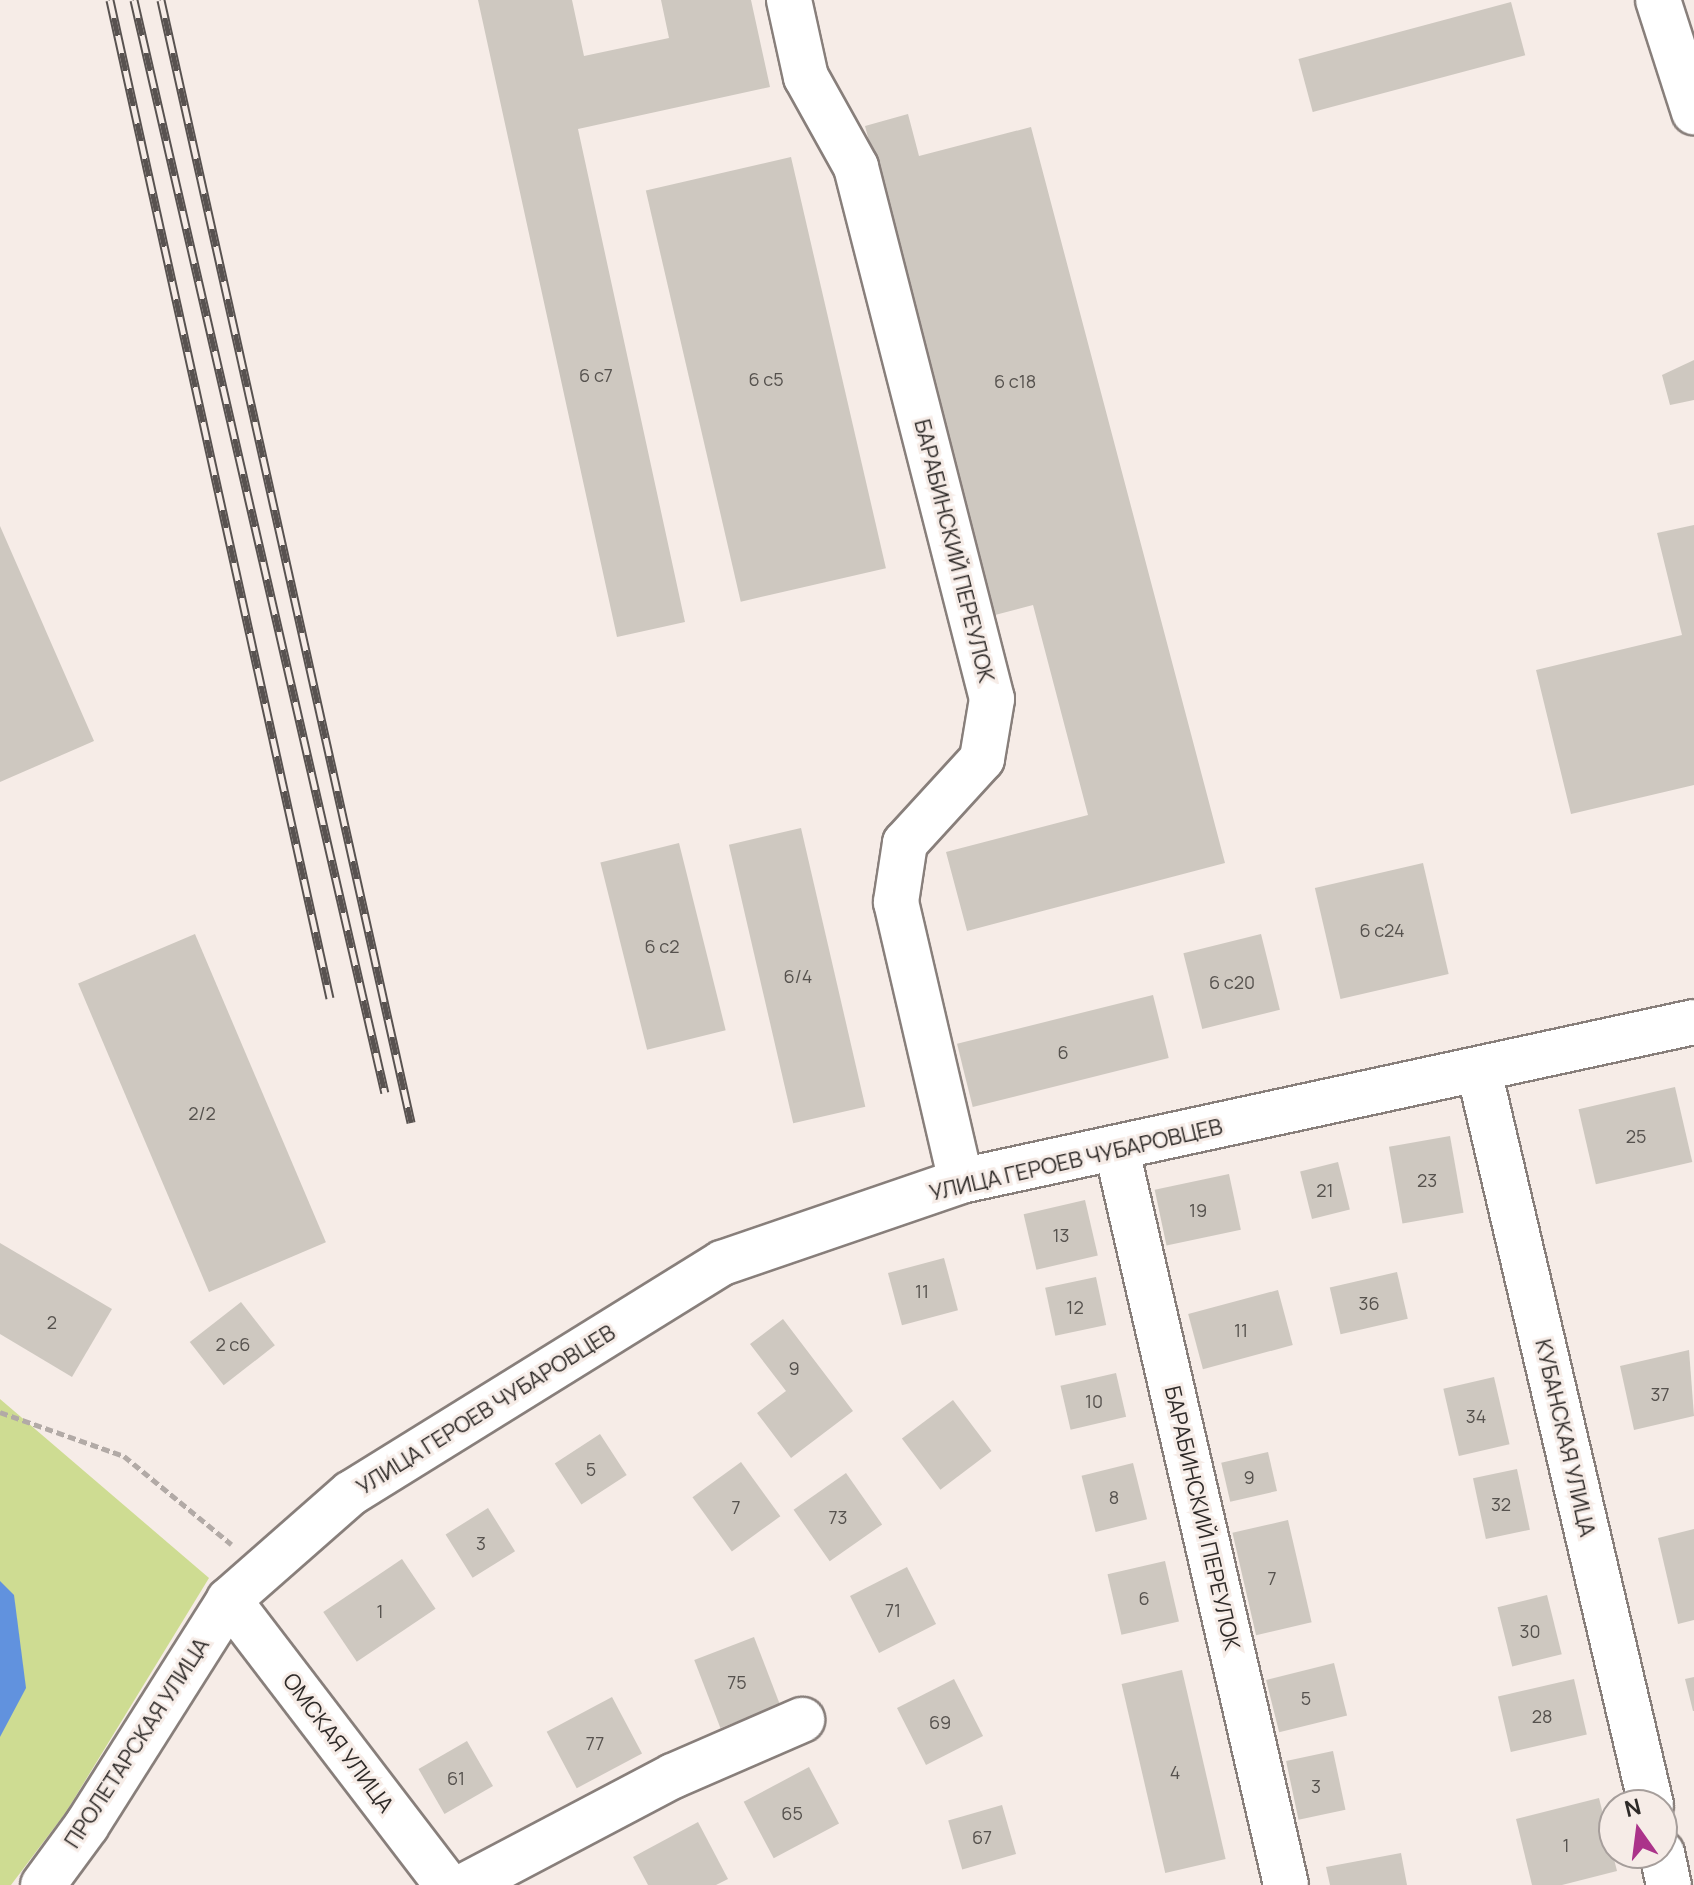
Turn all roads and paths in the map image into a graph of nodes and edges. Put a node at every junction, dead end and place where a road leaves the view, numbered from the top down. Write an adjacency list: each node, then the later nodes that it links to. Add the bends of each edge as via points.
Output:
1 (789, 0): 7 (street, БАРАБИНСКИЙ ПЕРЕУЛОК, via 806,77 856,167 992,699 982,759 905,843 896,902)
2 (1658, 0): 3 (street)
3 (1694, 112)
4 (1694, 1022): 5 (street, УЛИЦА ГЕРОЕВ ЧУБАРОВЦЕВ)
5 (1479, 1071): 6 (street, УЛИЦА ГЕРОЕВ ЧУБАРОВЦЕВ); 12 (street, КУБАНСКАЯ УЛИЦА)
6 (1117, 1151): 7 (street, УЛИЦА ГЕРОЕВ ЧУБАРОВЦЕВ); 16 (street, БАРАБИНСКИЙ ПЕРЕУЛОК)
7 (961, 1181): 9 (street, УЛИЦА ГЕРОЕВ ЧУБАРОВЦЕВ, via 722,1263 351,1493)
8 (0, 1412): 9 (path, via 124,1456)
9 (262, 1571): 10 (street, УЛИЦА ГЕРОЕВ ЧУБАРОВЦЕВ)
10 (229, 1600): 13 (street, ПРОЛЕТАРСКАЯ УЛИЦА, via 87,1825); 14 (street, ОМСКАЯ УЛИЦА)
11 (802, 1720): 15 (street, via 673,1776)
12 (1647, 1789)
13 (43, 1885)
14 (447, 1885)
15 (466, 1885)
16 (1286, 1885)

